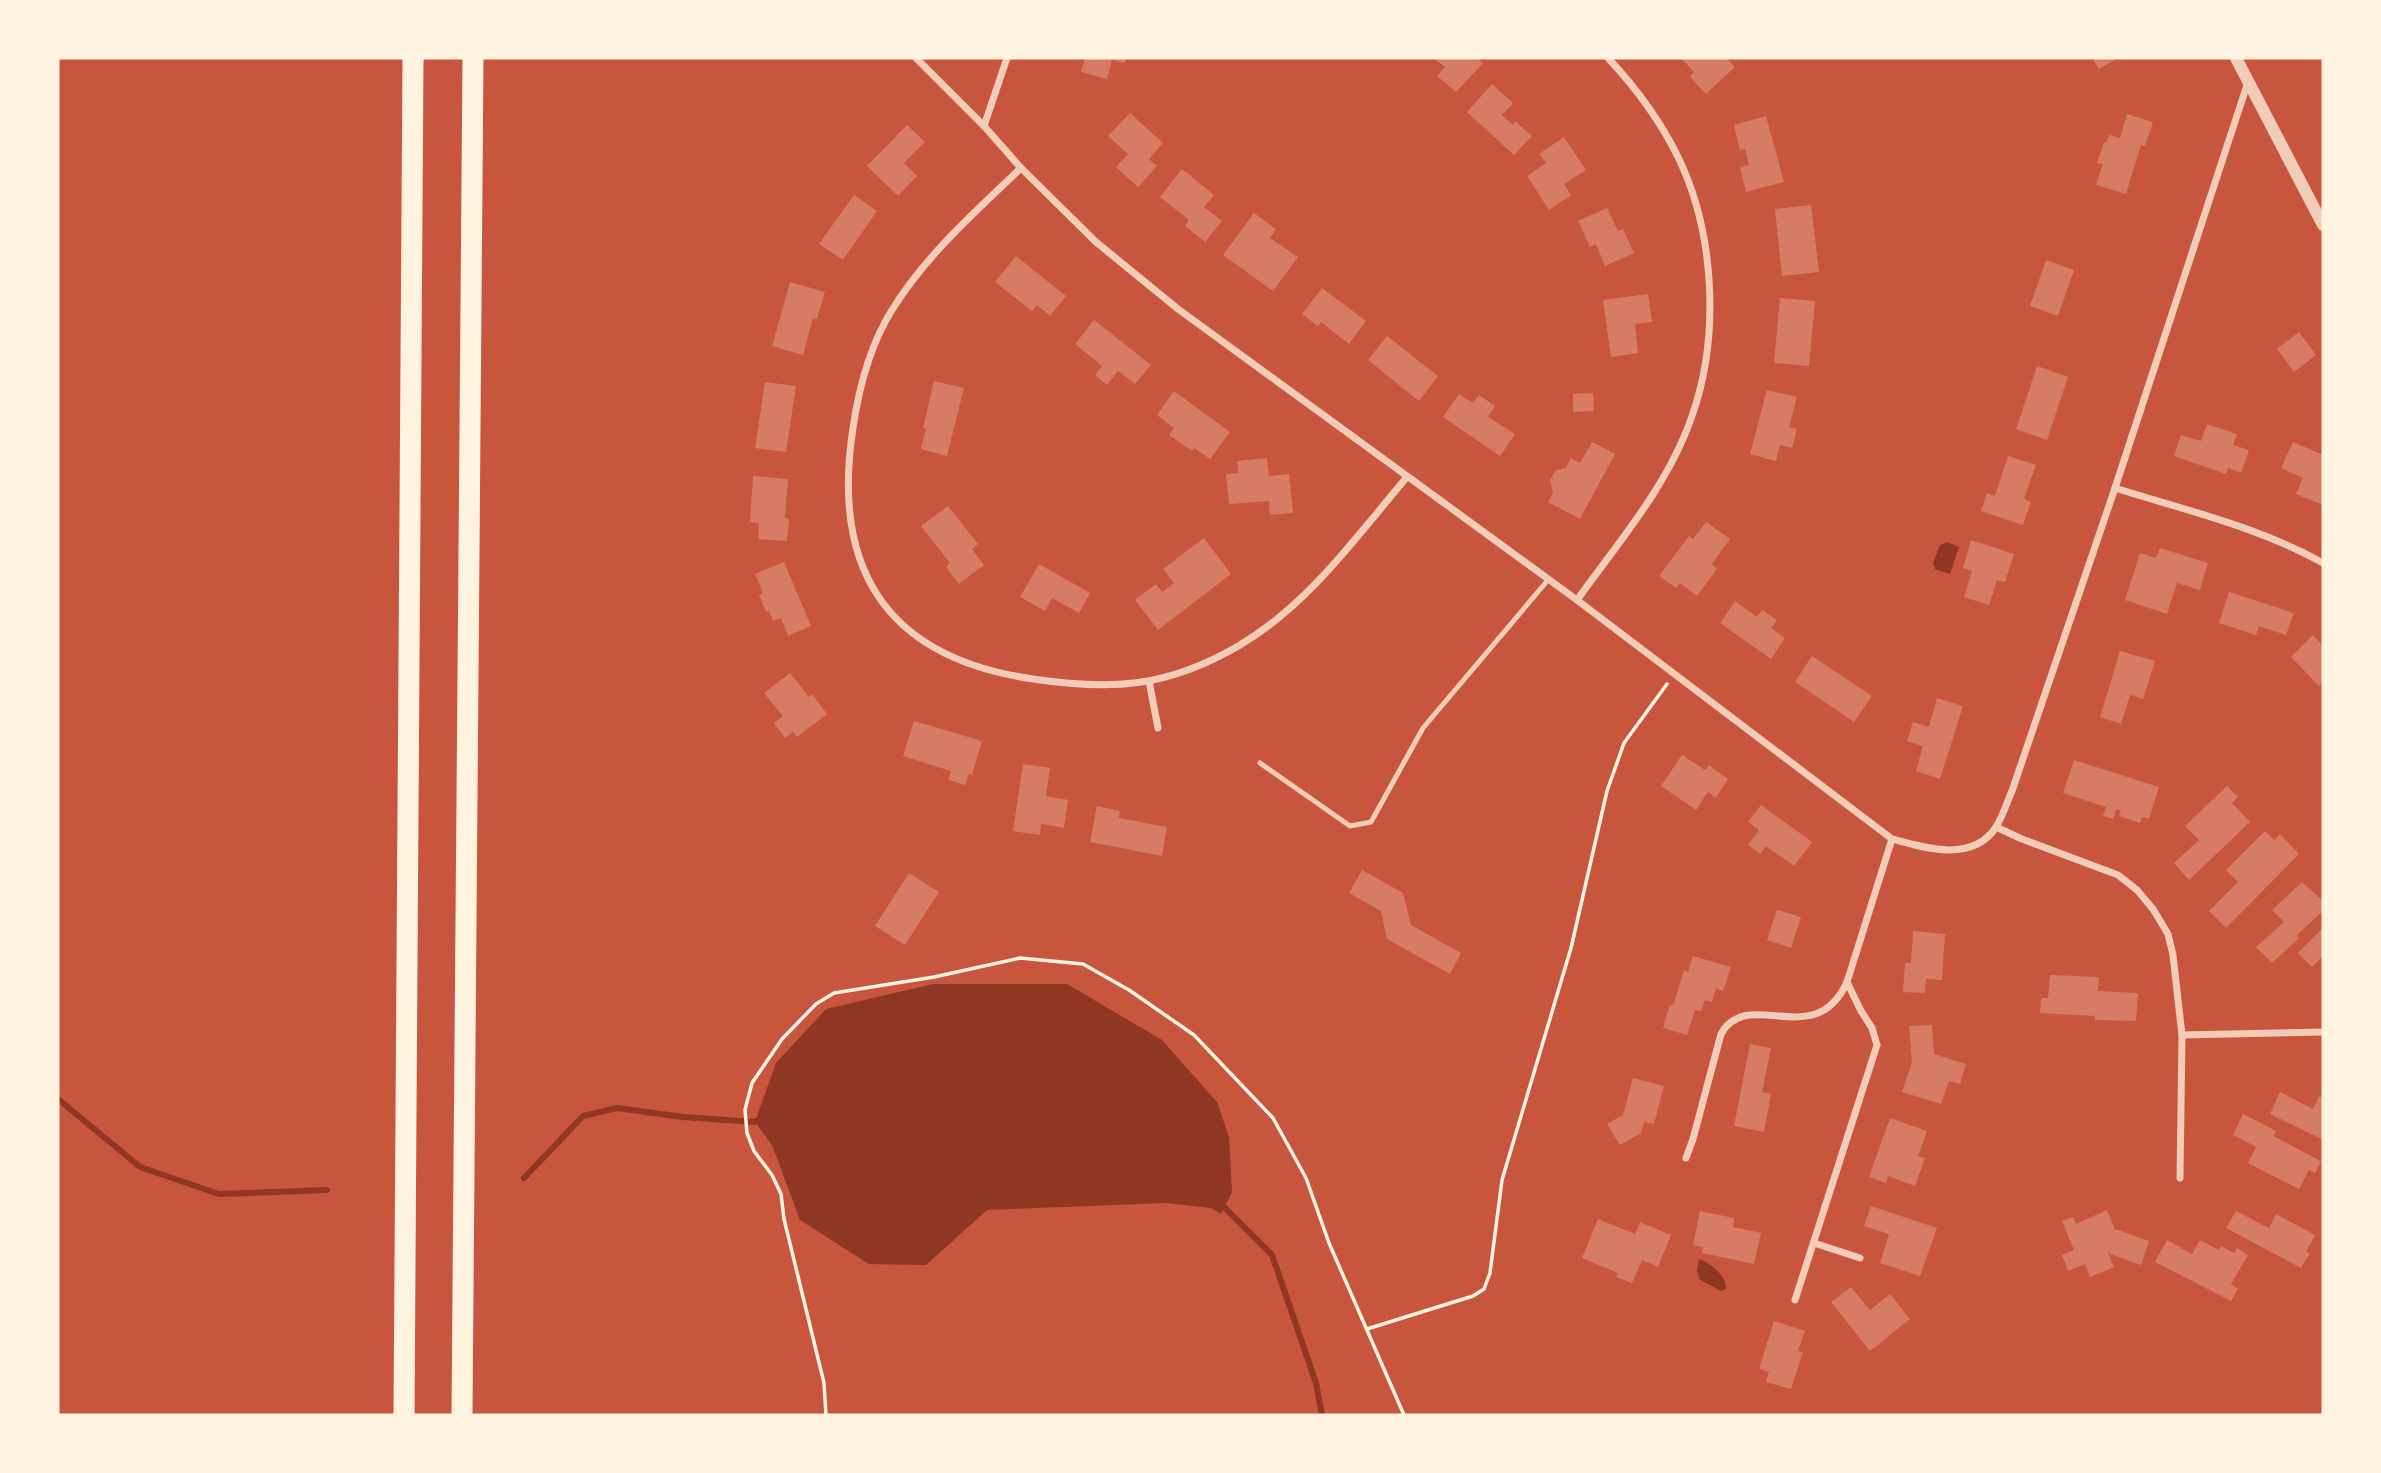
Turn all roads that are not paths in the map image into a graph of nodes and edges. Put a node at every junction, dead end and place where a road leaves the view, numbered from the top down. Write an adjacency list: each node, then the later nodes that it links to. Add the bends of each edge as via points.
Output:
1 (402, 58): 10 (highway)
2 (413, 58): 10 (highway)
3 (473, 58): 32 (highway)
4 (916, 58): 9 (street)
5 (1007, 58): 9 (street)
6 (1608, 58): 17 (street, via 1654,113 1679,159 1697,208 1711,313 1692,417 1642,509)
7 (2235, 58): 8 (street)
8 (2248, 82): 12 (street); 14 (street)
9 (984, 126): 11 (street)
10 (412, 149): 31 (highway)
11 (1021, 168): 13 (street, via 1096,242 1178,309); 18 (street, via 920,271 891,312 870,357 849,454 852,532 862,568 880,601 904,629 936,650 970,664 1063,684 1115,686)
12 (2323, 225)
13 (1407, 477): 16 (street); 18 (street, via 1324,575 1272,624 1206,663)
14 (2115, 488): 15 (street, via 2255,532); 21 (street, via 2020,770)
15 (2323, 563)
16 (1548, 580): 17 (street); 20 (lane, via 1423,728 1371,822 1350,826)
17 (1577, 600): 22 (street)
18 (1149, 681): 19 (street)
19 (1158, 728)
20 (1260, 763)
21 (1996, 827): 22 (street, via 1975,844 1951,851); 25 (street, via 2118,876 2137,890 2168,934)
22 (1892, 839): 23 (street)
23 (1847, 982): 26 (street, via 1835,1004 1816,1015 1750,1014 1726,1025); 28 (street, via 1877,1045)
24 (2323, 1032): 25 (street)
25 (2182, 1034): 27 (street)
26 (1686, 1158)
27 (2180, 1178)
28 (1814, 1242): 29 (street); 30 (street)
29 (1860, 1258)
30 (1795, 1300)
31 (404, 1415)
32 (462, 1415)

